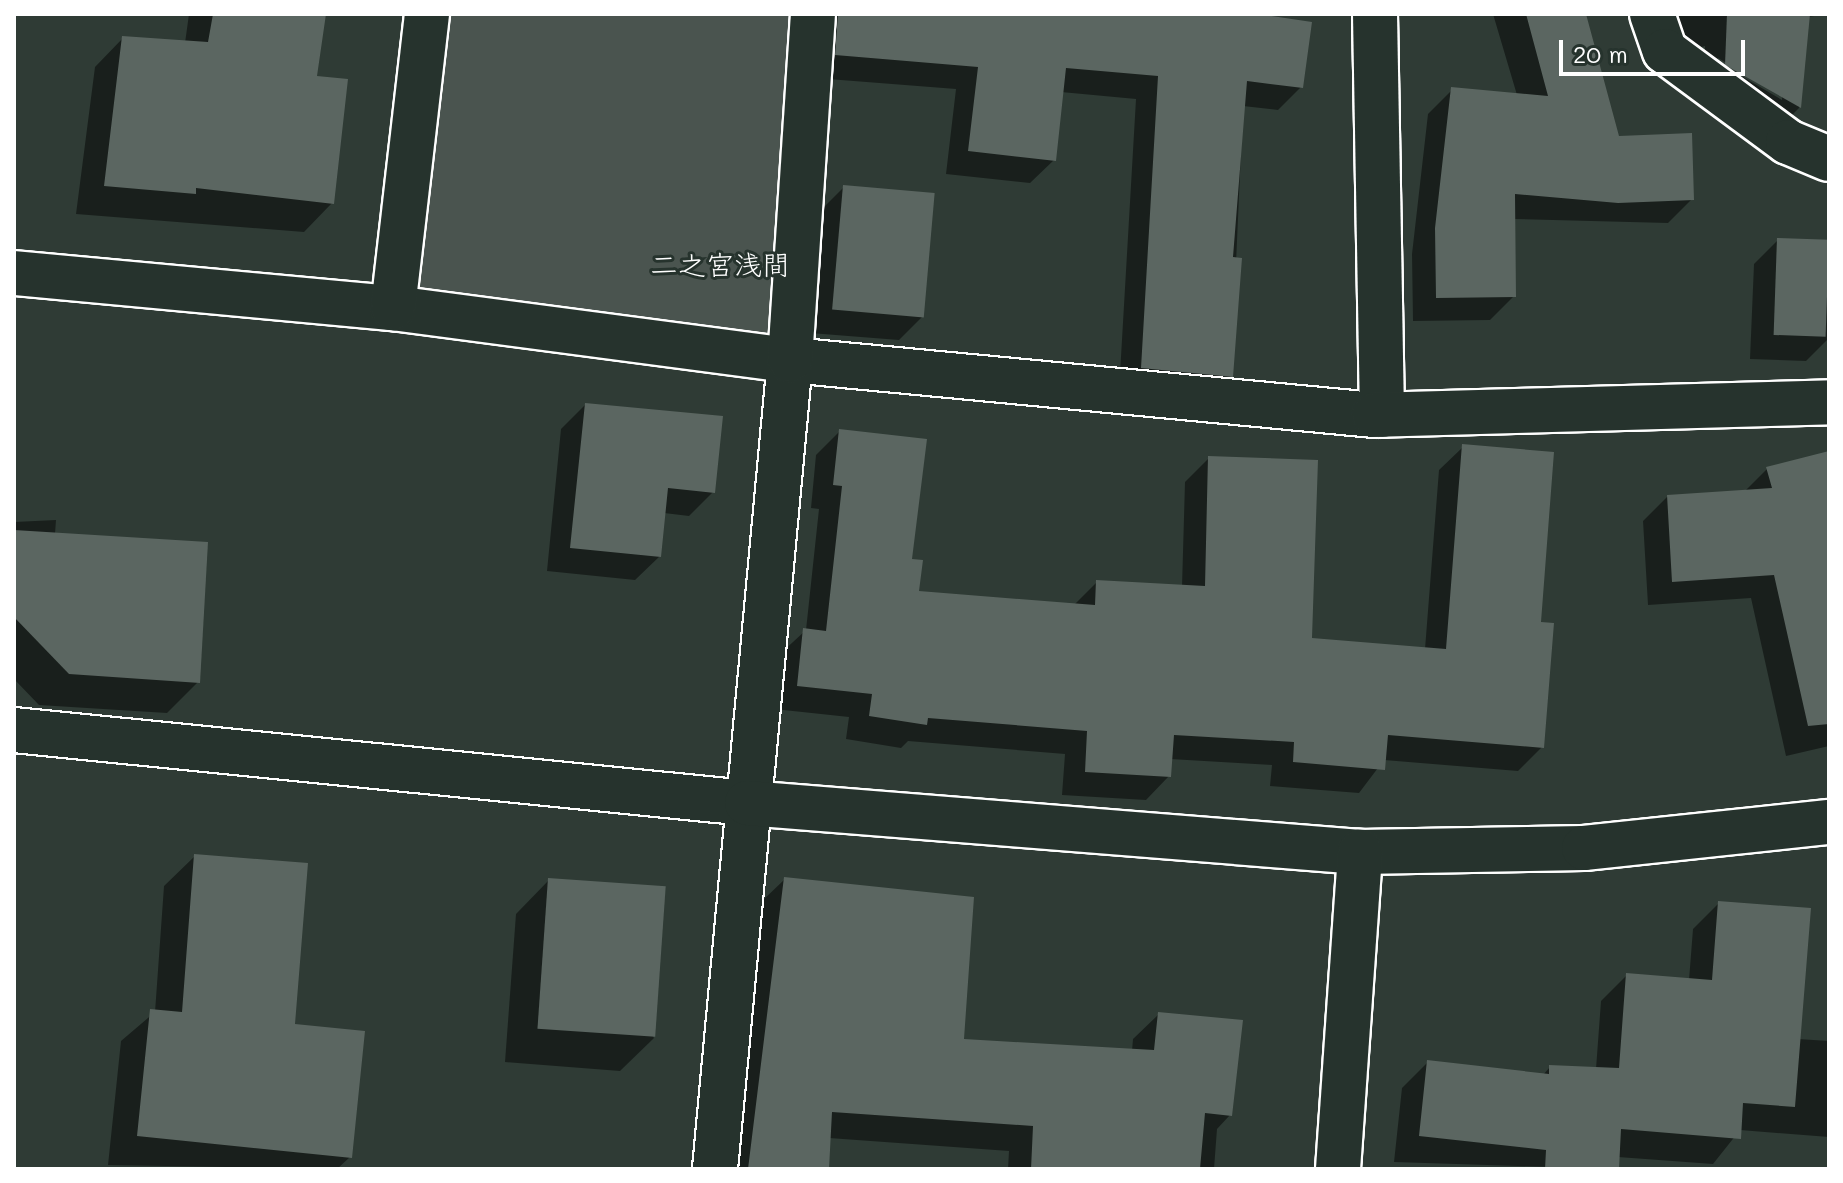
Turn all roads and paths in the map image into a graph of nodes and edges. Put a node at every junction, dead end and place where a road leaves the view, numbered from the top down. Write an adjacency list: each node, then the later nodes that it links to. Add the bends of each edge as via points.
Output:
1 (427, 14): 7 (street)
2 (813, 14): 8 (street)
3 (1375, 14): 10 (street)
4 (1652, 14): 5 (street, via 1665,51 1788,142)
5 (1829, 159)
6 (14, 273): 7 (street)
7 (393, 308): 8 (street)
8 (790, 360): 10 (street); 12 (street)
9 (1829, 402): 10 (street)
10 (1382, 415)
11 (14, 730): 12 (street)
12 (747, 803): 14 (street); 15 (street)
13 (1829, 822): 14 (street, via 1584,848)
14 (1360, 852): 16 (street)
15 (715, 1169)
16 (1338, 1169)

